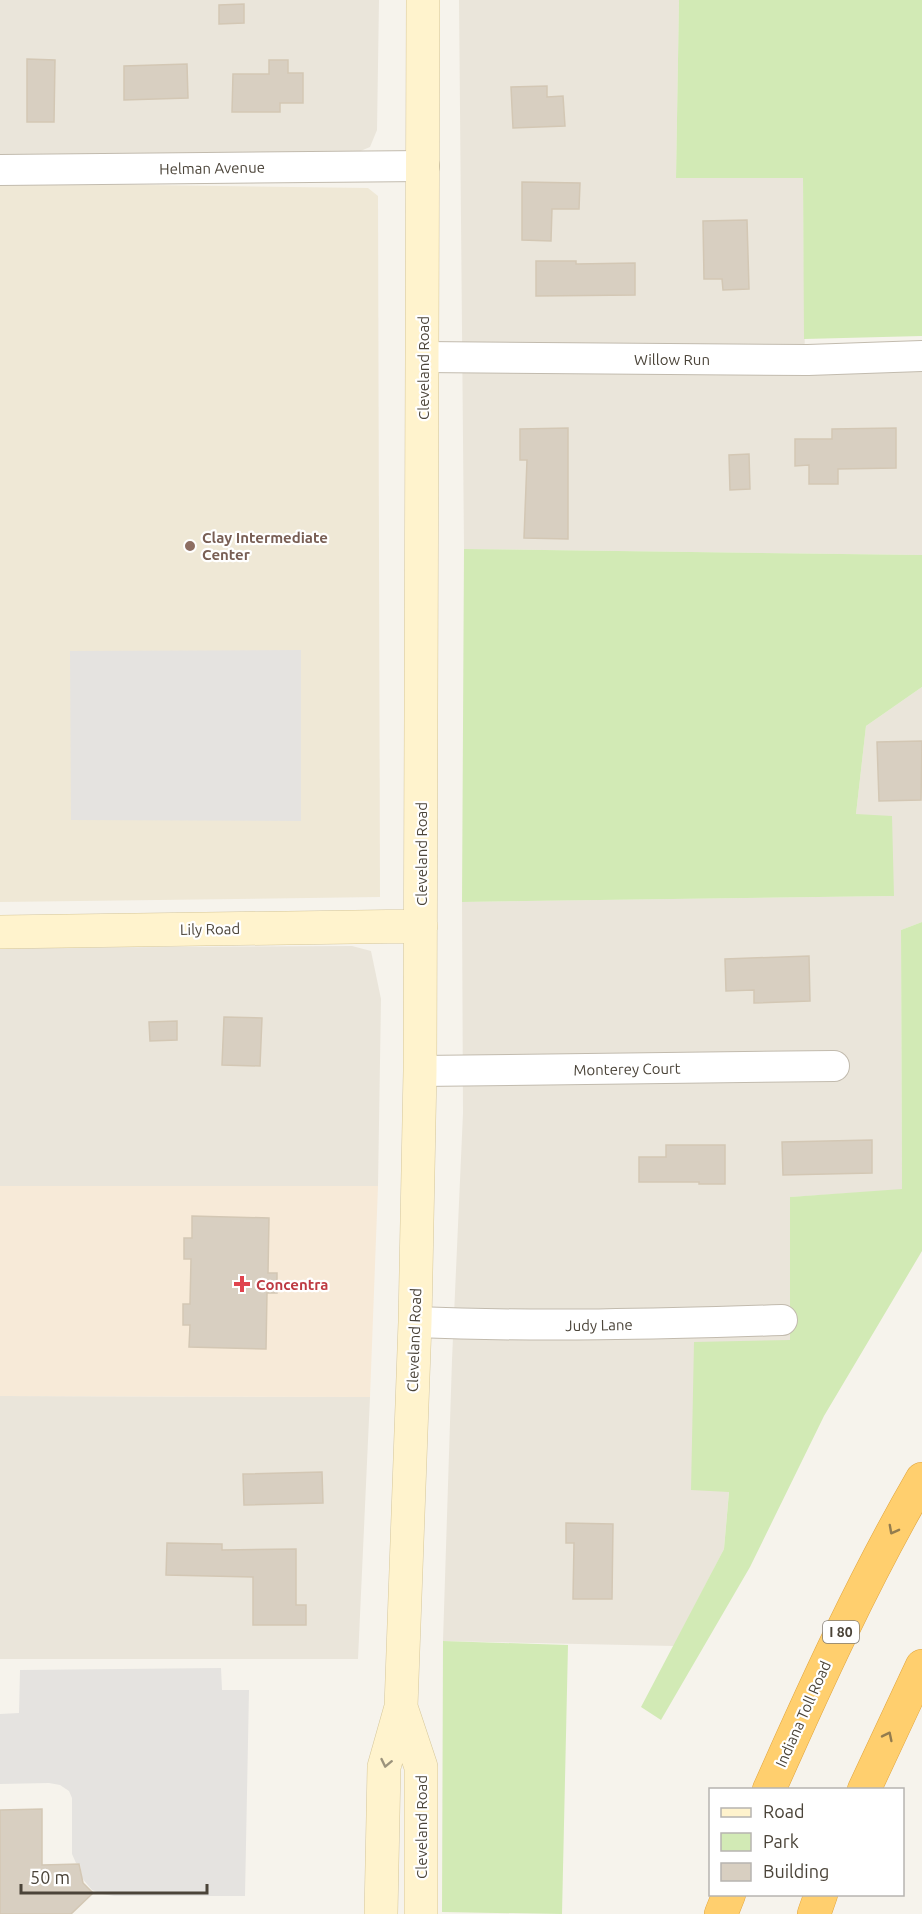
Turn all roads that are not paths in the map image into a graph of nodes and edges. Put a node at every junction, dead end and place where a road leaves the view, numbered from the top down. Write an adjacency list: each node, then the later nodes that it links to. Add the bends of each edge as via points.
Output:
1 (423, 0): 2 (main road, Cleveland Road)
2 (424, 166): 3 (street, Helman Avenue); 5 (main road, Cleveland Road)
3 (0, 170)
4 (922, 356): 5 (street, Willow Run, via 808,360)
5 (423, 357): 6 (main road, Cleveland Road)
6 (421, 926): 7 (main road, Lily Road); 9 (main road, Cleveland Road)
7 (0, 932)
8 (834, 1066): 9 (street, Monterey Court)
9 (420, 1071): 11 (main road, Cleveland Road)
10 (782, 1320): 11 (street, Judy Lane, via 554,1326)
11 (416, 1322): 14 (main road, Cleveland Road)
12 (922, 1479): 15 (highway, Indiana Toll Road / I 80, one-way to 15, via 844,1625)
13 (922, 1666): 16 (highway, one-way to 13)
14 (401, 1707): 19 (main road, Cleveland Road, one-way to 19, via 384,1767); 20 (main road, Cleveland Road, via 421,1767)
15 (770, 1788)
16 (865, 1788)
17 (728, 1896): 21 (highway)
18 (820, 1896): 22 (highway)
19 (381, 1914)
20 (421, 1914)
21 (722, 1914)
22 (814, 1914)

